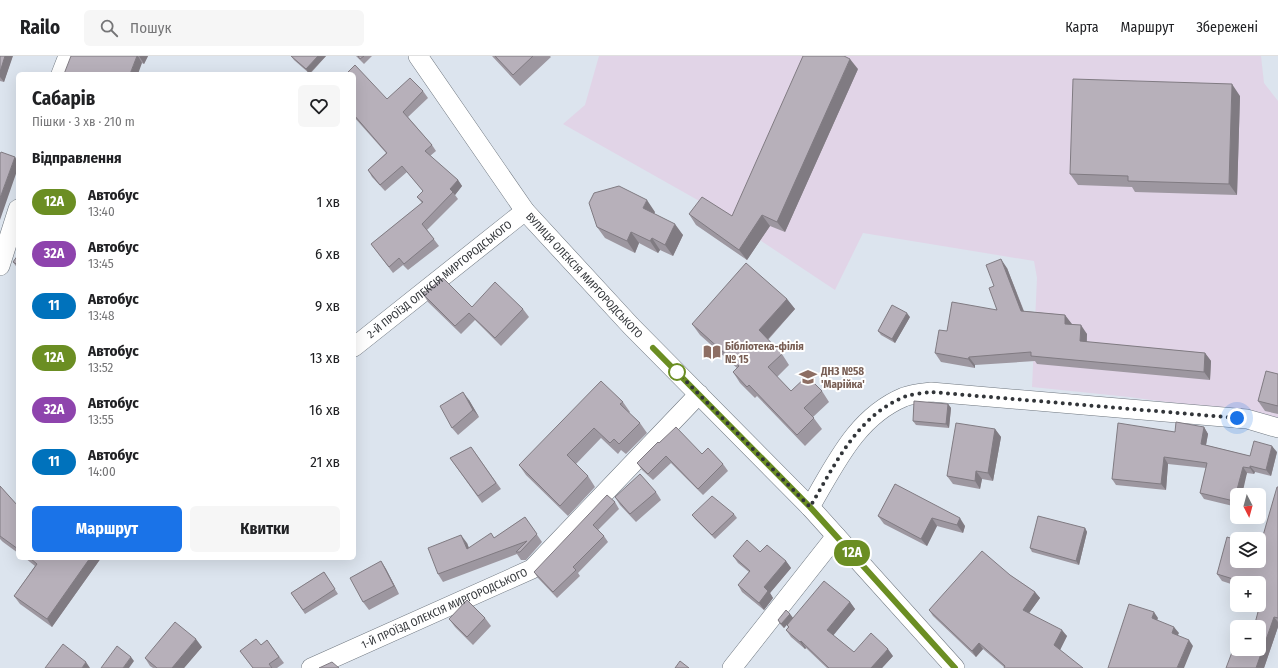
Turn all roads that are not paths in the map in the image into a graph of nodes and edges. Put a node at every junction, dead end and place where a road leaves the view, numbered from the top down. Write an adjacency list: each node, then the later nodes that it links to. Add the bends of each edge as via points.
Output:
1 (68, 56): 3 (street)
2 (418, 56): 4 (street, ВУЛИЦЯ ОЛЕКСІЯ МИРГОРОДСЬКОГО)
3 (62, 72)
4 (525, 210): 7 (street, 2-Й ПРОЇЗД ОЛЕКСІЯ МИРГОРОДСЬКОГО); 8 (street, ВУЛИЦЯ ОЛЕКСІЯ МИРГОРОДСЬКОГО, via 631,326)
5 (16, 216): 6 (street)
6 (0, 266)
7 (356, 346)
8 (699, 394): 10 (street, ВУЛИЦЯ ОЛЕКСІЯ МИРГОРОДСЬКОГО); 12 (street, 1-Й ПРОЇЗД ОЛЕКСІЯ МИРГОРОДСЬКОГО, via 532,569)
9 (1278, 428): 10 (street, via 1247,419 931,392 905,396 878,411 855,433)
10 (810, 507): 11 (street, ВУЛИЦЯ ОЛЕКСІЯ МИРГОРОДСЬКОГО)
11 (836, 536): 13 (street); 14 (street, ВУЛИЦЯ ОЛЕКСІЯ МИРГОРОДСЬКОГО)
12 (312, 668)
13 (732, 668)
14 (955, 668)

